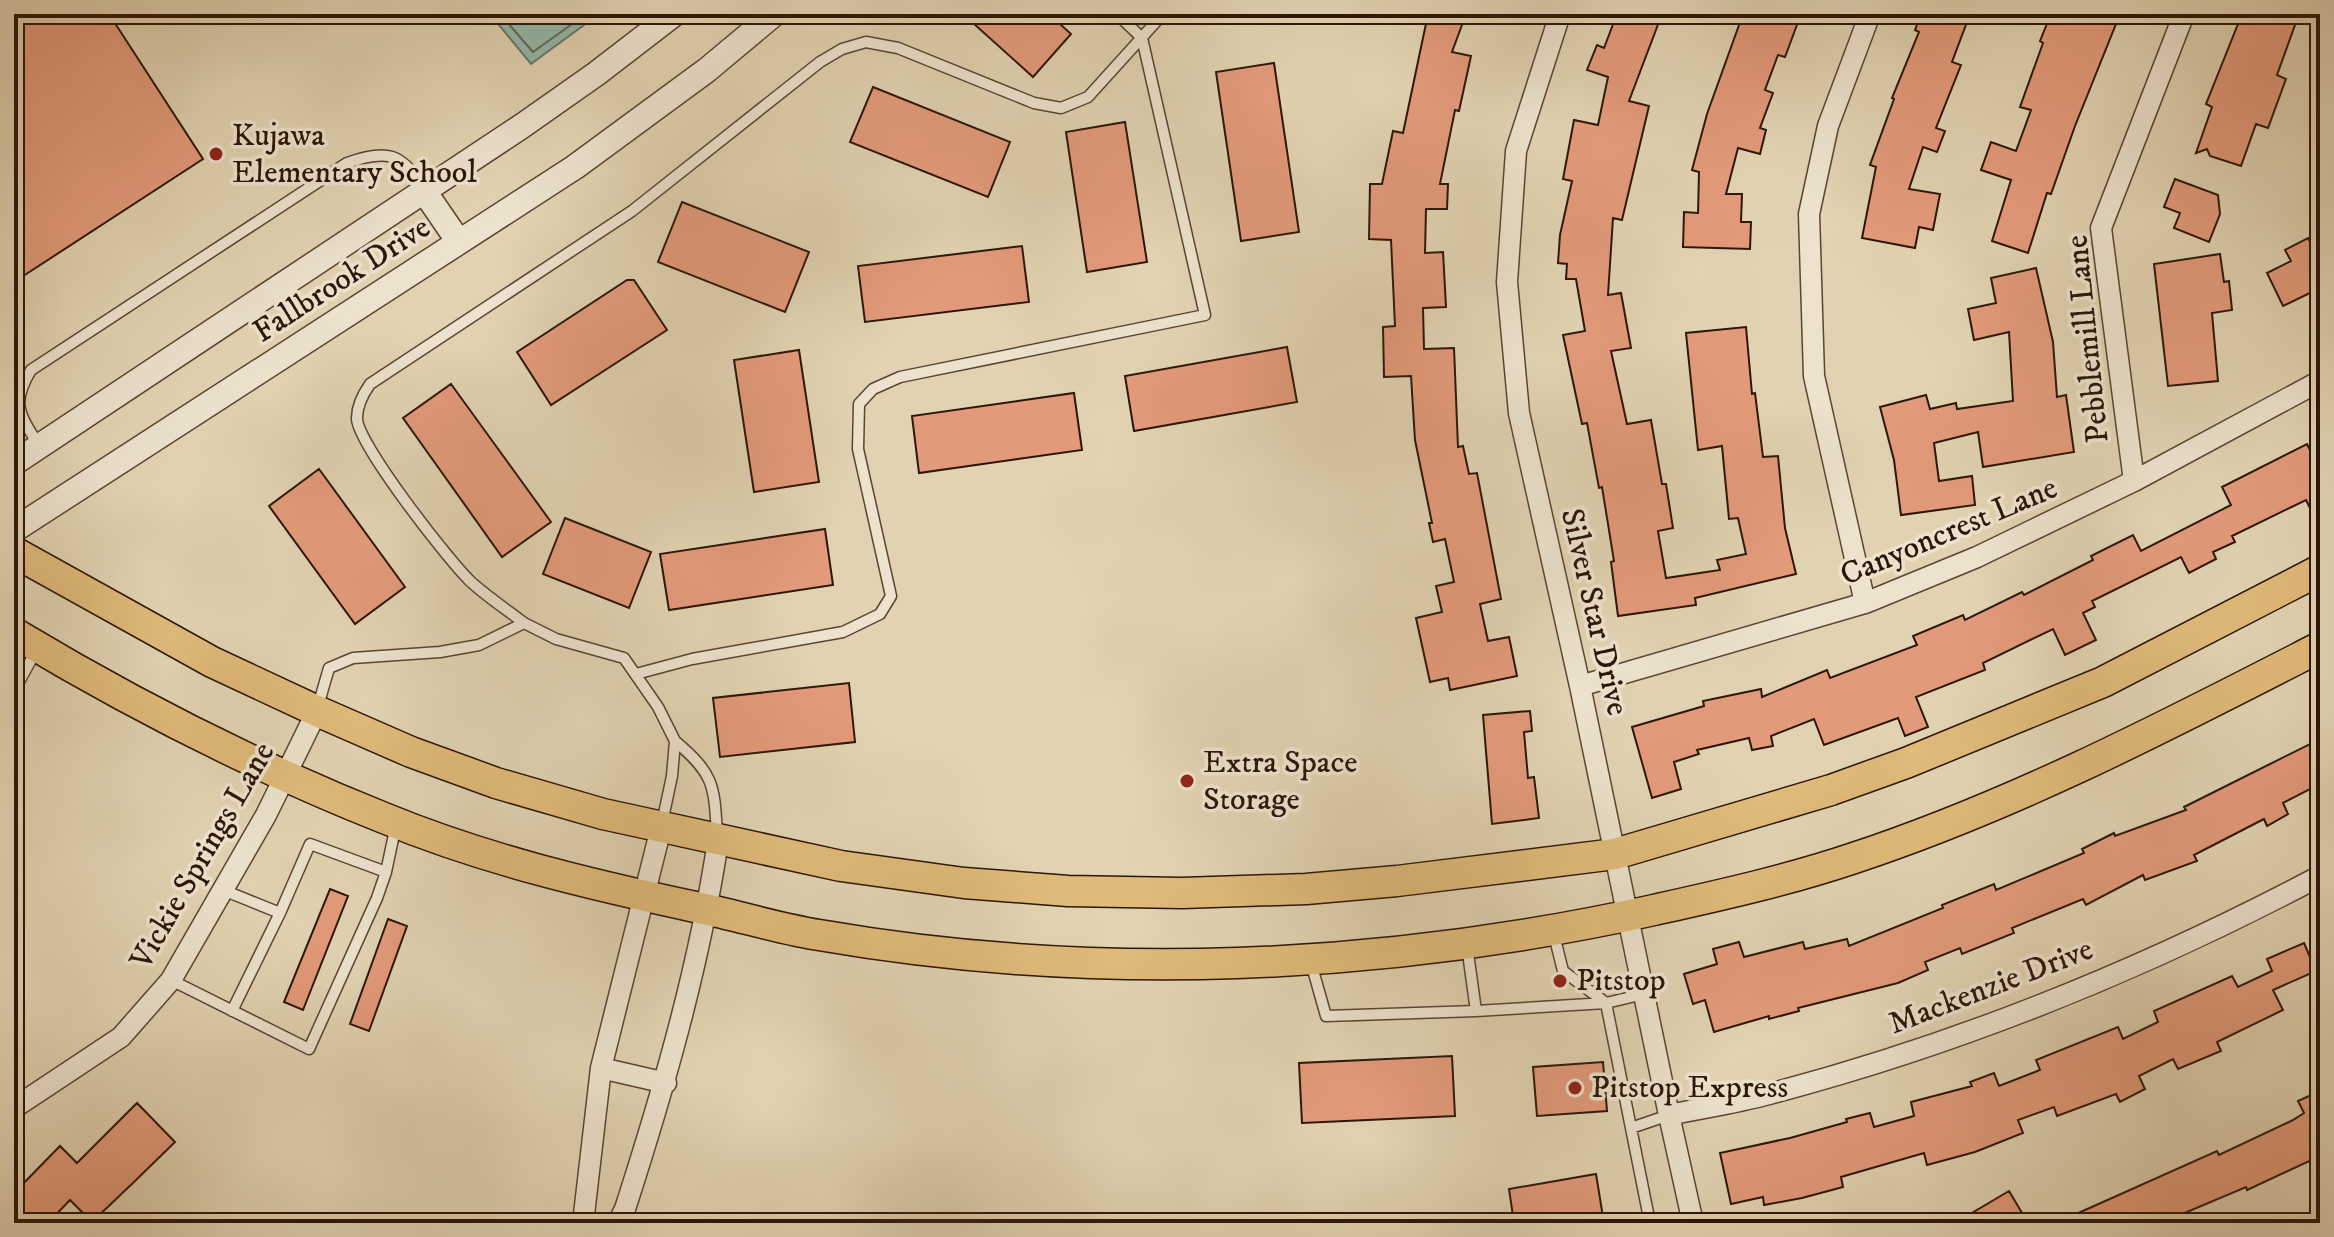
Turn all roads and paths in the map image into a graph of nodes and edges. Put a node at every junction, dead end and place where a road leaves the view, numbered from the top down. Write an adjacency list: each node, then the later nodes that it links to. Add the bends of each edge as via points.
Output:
1 (674, 14): 9 (street, Fallbrook Drive)
2 (774, 14): 10 (street, Fallbrook Drive, via 638,123)
3 (1117, 14): 8 (lane)
4 (1163, 14): 8 (lane)
5 (1560, 14): 23 (street, Silver Star Drive, via 1516,151 1507,282 1519,413)
6 (1870, 14): 18 (street, via 1828,126 1809,214 1814,376)
7 (2184, 14): 14 (street, Pebblemill Lane, via 2101,228)
8 (1142, 38): 19 (lane, via 1088,97 1061,108 1020,98 898,48 866,42 842,49 632,211 370,384 360,399 360,434 469,580); 22 (lane, via 1205,315 900,377 873,389 859,404 858,449 891,596 880,614 843,632)
9 (424, 191): 10 (street); 12 (street, Fallbrook Drive); 12 (lane, via 412,168 393,156 371,154 347,163 31,370 19,412)
10 (459, 242): 15 (street, Fallbrook Drive)
11 (2320, 381): 14 (street, Canyoncrest Lane)
12 (39, 446): 13 (street, Fallbrook Drive)
13 (14, 463)
14 (2134, 481): 18 (street, Canyoncrest Lane, via 2007,545)
15 (14, 530)
16 (14, 552): 25 (main road, via 199,655)
17 (2320, 570): 31 (main road, via 2103,682 1906,763)
18 (1865, 603): 23 (street, Canyoncrest Lane)
19 (524, 623): 22 (lane, via 556,639 624,658); 25 (lane, via 479,645 353,658 329,668)
20 (26, 640): 24 (lane); 27 (main road, via 180,726)
21 (2320, 647): 38 (main road, via 2127,746 1931,830 1759,886)
22 (636, 674): 26 (lane)
23 (1580, 686): 31 (street, Silver Star Drive)
24 (14, 691)
25 (317, 711): 27 (street, Vickie Springs Lane); 29 (main road, via 496,783)
26 (675, 741): 29 (lane); 30 (lane, via 699,762 714,790)
27 (286, 774): 28 (main road); 34 (street, Vickie Springs Lane)
28 (397, 823): 32 (lane); 35 (main road, via 570,879)
29 (661, 828): 30 (main road); 35 (street)
30 (718, 841): 31 (main road, via 828,864 964,883 1182,893 1367,884); 36 (street)
31 (1615, 854): 38 (street, Silver Star Drive)
32 (386, 872): 37 (lane, via 310,844); 45 (lane, via 309,1049)
33 (2320, 876): 50 (street, Mackenzie Drive, via 2175,947 1966,1032 1768,1095)
34 (223, 890): 37 (lane); 42 (street, Vickie Springs Lane)
35 (643, 896): 36 (main road); 47 (street)
36 (708, 909): 41 (main road, via 815,935 956,954 1182,965); 48 (street)
37 (280, 913): 45 (lane)
38 (1628, 915): 39 (main road); 43 (street, Silver Star Drive)
39 (1553, 931): 40 (main road); 44 (lane, via 1563,971)
40 (1467, 944): 41 (main road); 46 (lane)
41 (1310, 961): 46 (lane, via 1326,1016)
42 (171, 980): 45 (lane); 49 (street, Vickie Springs Lane, via 121,1037)
43 (1644, 994): 44 (lane); 50 (street, Silver Star Drive)
44 (1606, 1003): 46 (lane); 51 (lane)
45 (232, 1011)
46 (1476, 1011)
47 (601, 1068): 48 (street); 52 (street)
48 (666, 1083): 53 (street)
49 (14, 1108)
50 (1669, 1115): 51 (lane); 55 (street, Silver Star Drive)
51 (1631, 1128): 54 (lane)
52 (583, 1223)
53 (618, 1223)
54 (1650, 1223)
55 (1693, 1223)

